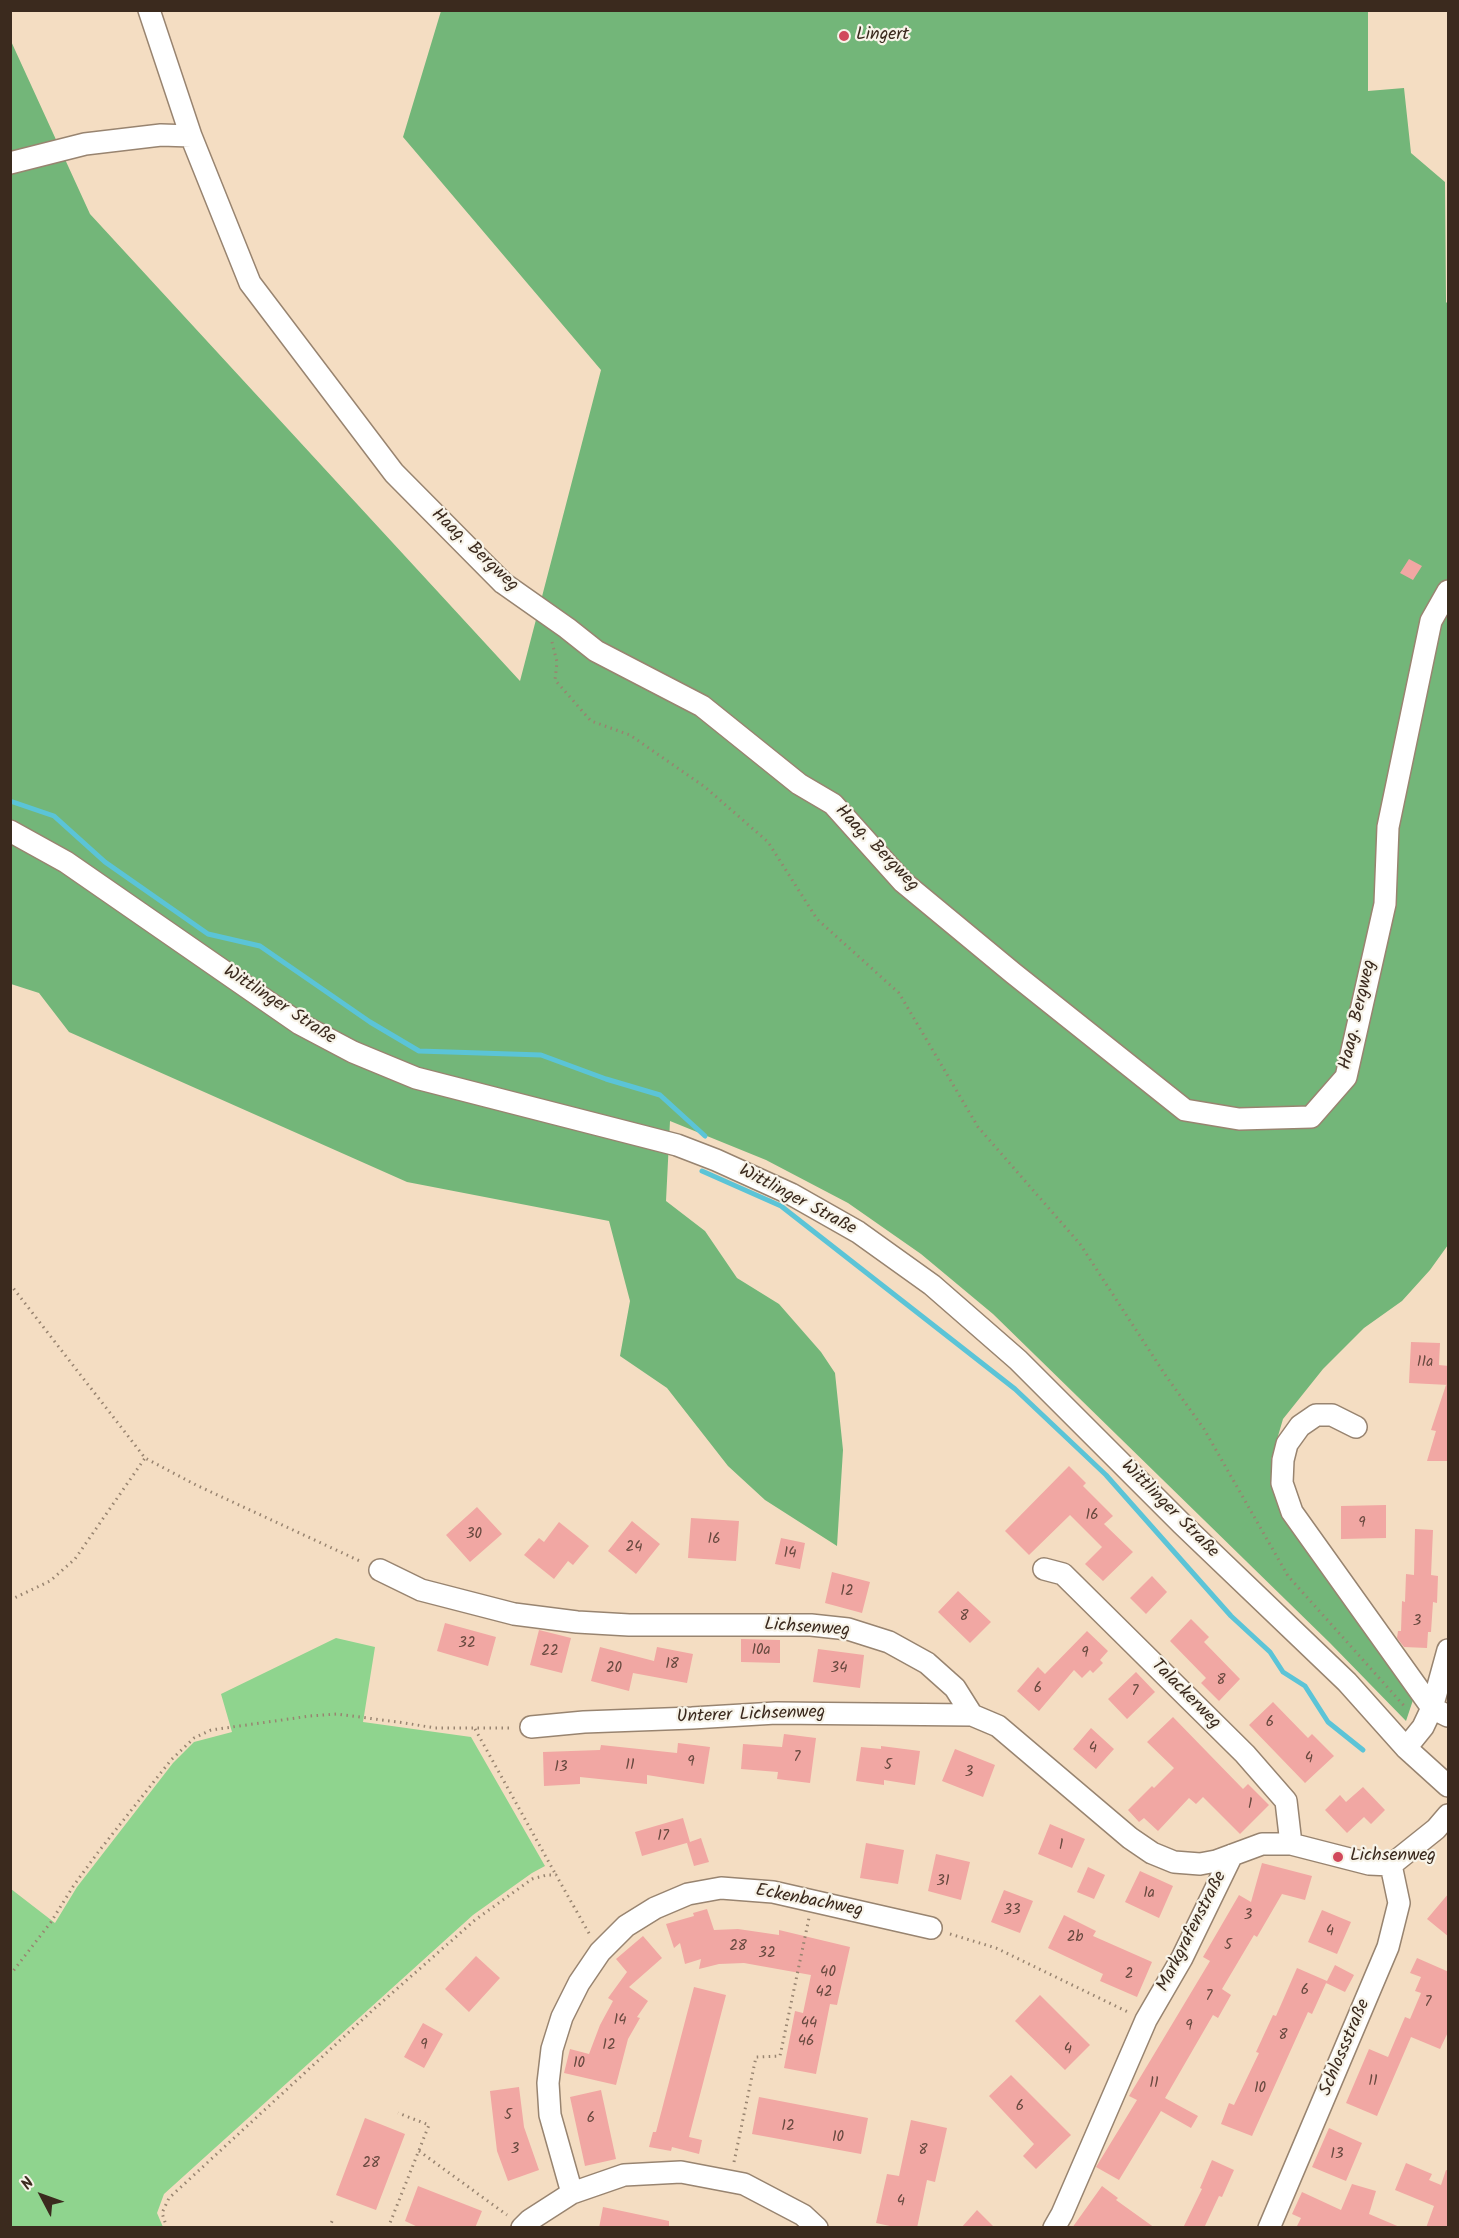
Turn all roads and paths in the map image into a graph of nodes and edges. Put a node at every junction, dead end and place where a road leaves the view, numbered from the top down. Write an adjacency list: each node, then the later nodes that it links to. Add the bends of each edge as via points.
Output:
1 (149, 10): 2 (street, Haag. Bergweg)
2 (191, 136): 3 (street, via 161,135 85,144); 5 (street, Haag. Bergweg, via 250,283 394,473 503,583)
3 (10, 163)
4 (1449, 591): 5 (street, Haag. Bergweg, via 1431,621 1388,827 1385,904 1346,1077 1311,1117 1239,1119 1185,1110 903,882 833,804 799,784 702,706 596,651)
5 (545, 612): 15 (path, via 557,662 555,680 591,720 630,735 705,787 768,842 817,919 899,993 978,1127 1080,1244 1204,1429 1288,1576)
6 (10, 831): 18 (street, Wittlinger Straße, via 66,862 300,1024 353,1052 416,1078 687,1149 792,1194 858,1232 932,1285 1018,1360 1347,1682)
7 (10, 1284): 9 (path)
8 (1356, 1427): 15 (street, via 1332,1415 1316,1414 1300,1426 1287,1444 1282,1484 1292,1512)
9 (145, 1458): 11 (path); 12 (path, via 75,1559 50,1581)
10 (1044, 1569): 21 (street, Talackerweg, via 1063,1575 1245,1754 1286,1801)
11 (380, 1570): 14 (street, Lichsenweg, via 421,1590 524,1616 629,1625 811,1625 848,1629 889,1642 927,1663 955,1688)
12 (10, 1600)
13 (1449, 1650): 15 (street)
14 (972, 1715): 16 (street, Unterer Lichsenweg, via 776,1713); 22 (street, via 998,1726 1152,1853 1174,1862 1200,1864)
15 (1435, 1717): 18 (street)
16 (531, 1727): 17 (path)
17 (475, 1729): 24 (path); 28 (path, via 435,1728 337,1714 211,1730 194,1738 171,1760 80,1876)
18 (1406, 1748): 19 (street, Wittlinger Straße)
19 (1449, 1786)
20 (1449, 1815): 23 (street)
21 (1291, 1845): 22 (street, Markgrafenstraße, via 1262,1844); 23 (street, Markgrafenstraße, via 1369,1864)
22 (1232, 1855): 29 (street, Markgrafenstraße, via 1182,1958)
23 (1391, 1864): 41 (street, Schlossstraße, via 1399,1903 1388,1947)
24 (556, 1875): 27 (path); 36 (path, via 532,1879 475,1920 374,2009 168,2198 162,2213)
25 (813, 1901): 26 (street, Eckenbachweg); 27 (street, Eckenbachweg, via 773,1892 721,1888 688,1894 626,1926); 32 (path, via 780,2056 756,2057)
26 (931, 1928): 29 (path, via 996,1948)
27 (600, 1952): 33 (street, Eckenbachweg, via 562,2017 552,2049 548,2083 550,2115)
28 (10, 1975)
29 (1146, 2020): 40 (street, Markgrafenstraße)
30 (398, 2113): 31 (path, via 429,2125)
31 (419, 2151): 35 (path); 38 (path)
32 (730, 2181): 33 (street, via 681,2172 624,2175); 39 (street, via 744,2184 803,2215)
33 (573, 2193): 35 (street)
34 (333, 2219): 37 (path)
35 (523, 2227)
36 (167, 2228)
37 (330, 2228)
38 (388, 2228)
39 (817, 2228)
40 (1054, 2228)
41 (1269, 2228)

